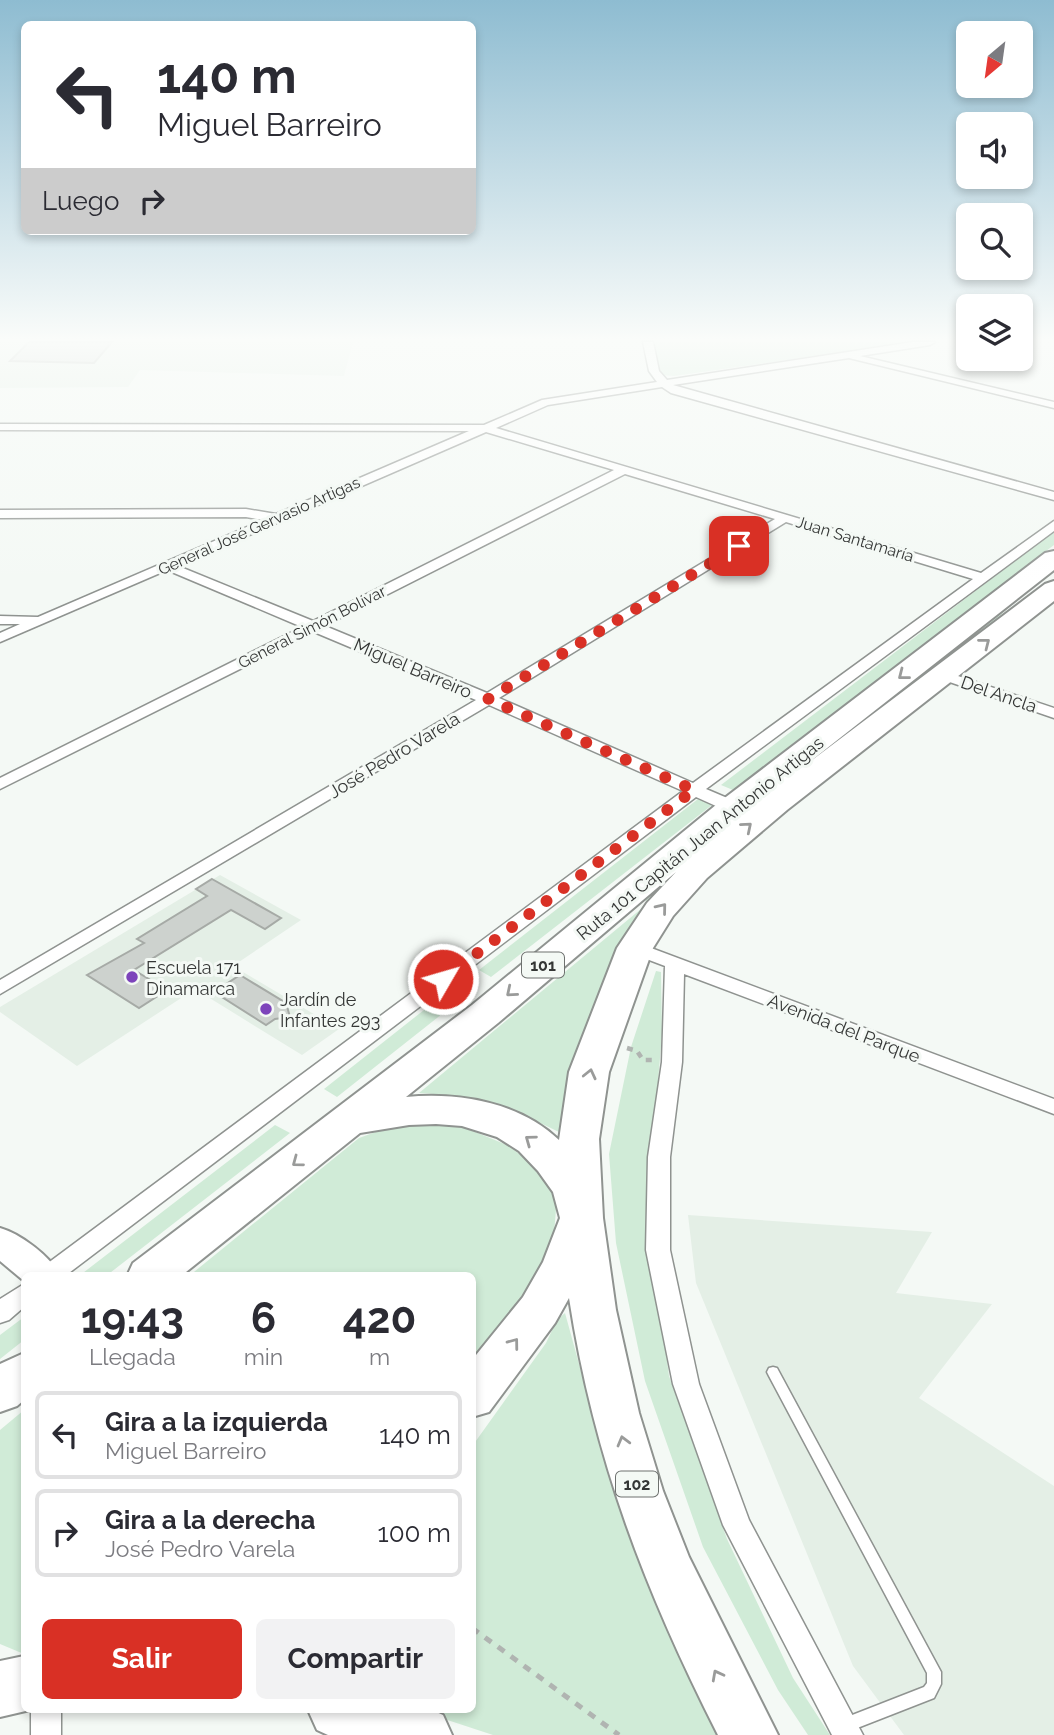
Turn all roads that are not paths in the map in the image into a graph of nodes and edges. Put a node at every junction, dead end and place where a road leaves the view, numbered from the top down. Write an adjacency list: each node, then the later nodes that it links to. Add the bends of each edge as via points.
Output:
1 (497, 423): 4 (street, General José Gervasio Artigas)
2 (790, 423): 6 (street)
3 (0, 427): 4 (street)
4 (485, 428): 5 (street, Juan Santamaría); 8 (street, General José Gervasio Artigas)
5 (624, 470): 9 (street, Juan Santamaría); 17 (street, General Simón Bolívar)
6 (1054, 496)
7 (0, 514): 8 (street, via 246,513)
8 (275, 518): 12 (street, General José Gervasio Artigas)
9 (785, 518): 13 (street, Juan Santamaría); 20 (street, José Pedro Varela)
10 (1054, 525): 13 (street)
11 (1054, 558): 24 (highway, Ruta 101 Capitán Juan Antonio Artigas / 101, one-way to 24)
12 (168, 566): 16 (street, General José Gervasio Artigas); 17 (street, Miguel Barreiro)
13 (984, 578): 23 (street)
14 (1054, 589): 19 (highway, Ruta 101 Capitán Juan Antonio Artigas, one-way to 14)
15 (0, 620): 16 (street)
16 (43, 620): 18 (street, General José Gervasio Artigas)
17 (313, 627): 20 (street, Miguel Barreiro); 22 (street, General Simón Bolívar)
18 (0, 638)
19 (943, 674): 21 (street, Del Ancla); 25 (highway, Ruta 101 Capitán Juan Antonio Artigas, one-way to 19, via 659,910 695,871 785,795)
20 (488, 699): 23 (street, Miguel Barreiro); 27 (street, José Pedro Varela)
21 (1054, 713)
22 (0, 784)
23 (694, 790): 24 (street, Miguel Barreiro); 33 (street)
24 (733, 807): 29 (highway, Ruta 101 Capitán Juan Antonio Artigas / 101, one-way to 29)
25 (635, 948): 26 (street, Avenida del Parque); 30 (highway, Ruta 101 Capitán Juan Antonio Artigas, one-way to 25, via 579,1139 589,1072)
26 (675, 964): 28 (street, Avenida del Parque); 47 (street, via 672,1062 659,1157 658,1250 686,1384 737,1525)
27 (0, 988)
28 (1054, 1107)
29 (351, 1121): 30 (highway, 102, one-way to 29, via 569,1181 551,1157 494,1119 461,1110 419,1108); 34 (highway, Ruta 101 Capitán Juan Antonio Artigas / 101, one-way to 34)
30 (583, 1214): 40 (highway, Ruta 101 Capitán Juan Antonio Artigas, one-way to 30, via 539,1310 564,1266); 50 (highway, 102, one-way to 30, via 661,1554 626,1454 589,1285)
31 (0, 1241): 32 (street)
32 (41, 1272)
33 (51, 1272)
34 (154, 1272)
35 (21, 1296): 36 (street)
36 (0, 1313)
37 (773, 1372): 47 (lane, via 934,1672 929,1693)
38 (21, 1375): 39 (highway)
39 (0, 1392)
40 (476, 1392)
41 (0, 1672): 42 (highway)
42 (21, 1676)
43 (21, 1685): 44 (highway)
44 (0, 1689)
45 (46, 1713): 48 (street)
46 (350, 1713): 49 (highway)
47 (845, 1730)
48 (46, 1735)
49 (423, 1735)
50 (749, 1735)

